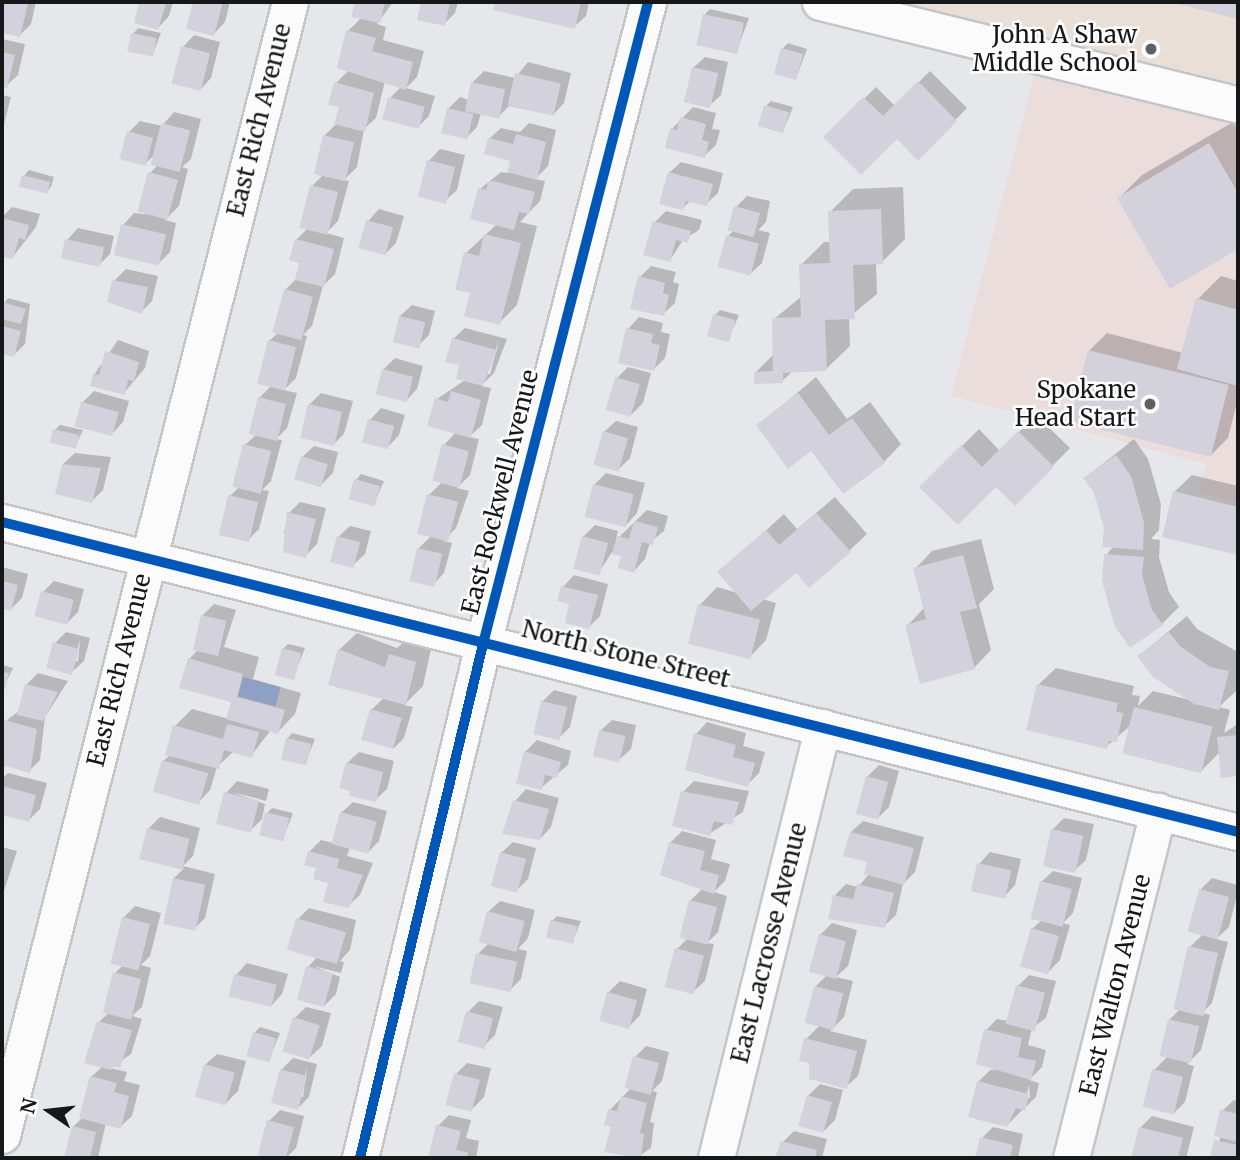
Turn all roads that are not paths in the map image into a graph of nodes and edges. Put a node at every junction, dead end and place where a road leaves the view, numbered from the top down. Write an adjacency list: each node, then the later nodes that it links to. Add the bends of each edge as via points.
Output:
1 (290, 2): 6 (street, East Rich Avenue)
2 (648, 2): 7 (street, East Rockwell Avenue)
3 (820, 2): 4 (street)
4 (1238, 105)
5 (2, 522): 6 (street, North Stone Street)
6 (147, 559): 7 (street, North Stone Street); 11 (street, East Rich Avenue)
7 (484, 640): 8 (street, North Stone Street); 12 (street, East Rockwell Avenue)
8 (822, 727): 9 (street, North Stone Street); 13 (street, East Lacrosse Avenue)
9 (1158, 811): 10 (street, North Stone Street); 14 (street, East Walton Avenue)
10 (1238, 832)
11 (2, 1135)
12 (360, 1158)
13 (716, 1158)
14 (1071, 1158)

